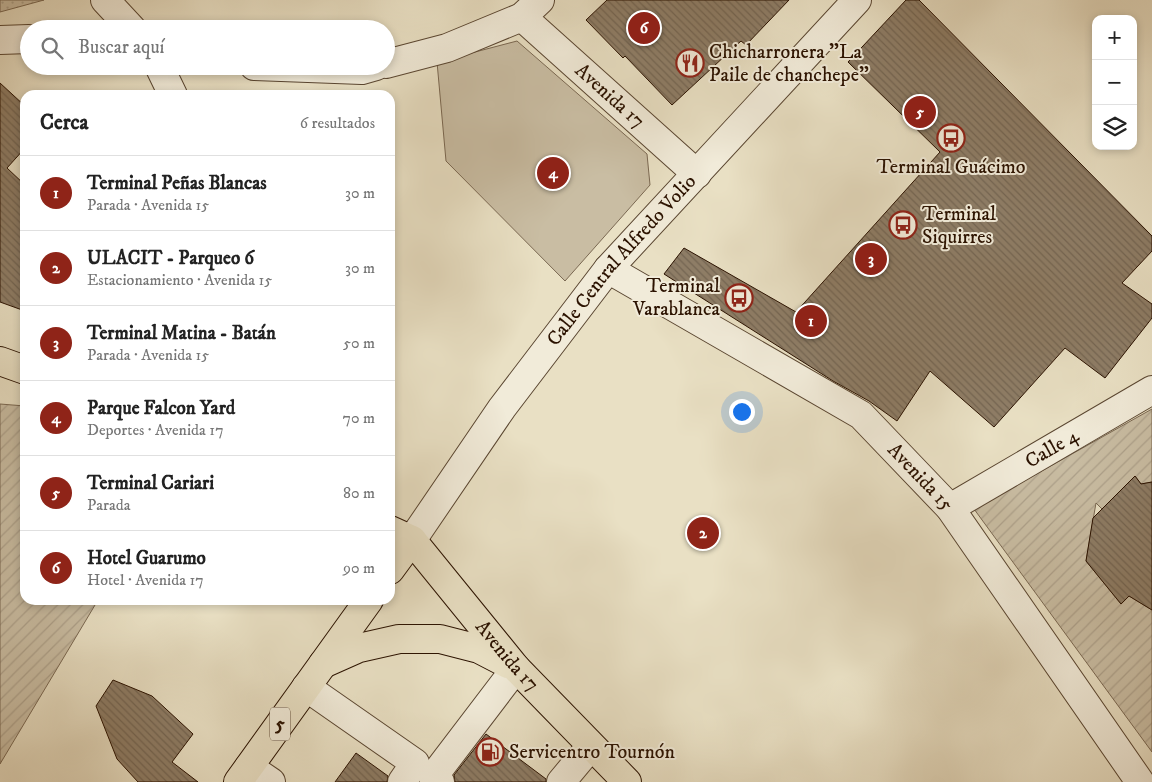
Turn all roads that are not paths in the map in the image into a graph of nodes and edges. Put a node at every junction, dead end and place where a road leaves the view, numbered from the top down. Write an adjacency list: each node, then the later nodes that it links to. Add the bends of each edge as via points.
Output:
1 (105, 0): 4 (street)
2 (857, 0): 10 (street, Calle Central Alfredo Volio)
3 (531, 9): 7 (street, via 447,48); 10 (street, Avenida 17)
4 (124, 20)
5 (20, 39): 6 (street)
6 (0, 40)
7 (395, 62)
8 (163, 75): 9 (street)
9 (171, 90)
10 (697, 174): 11 (street, Calle Central Alfredo Volio)
11 (608, 269): 15 (street, Avenida 15, via 861,415); 16 (street, Calle Central Alfredo Volio)
12 (0, 361): 13 (main road)
13 (20, 368)
14 (1152, 390): 15 (street, Calle 4)
15 (950, 508): 28 (street, Avenida 15)
16 (401, 535): 17 (main road); 20 (main road, Avenida 17)
17 (395, 554)
18 (364, 605): 19 (main road, 5)
19 (322, 665): 20 (main road, via 359,648 399,638 440,639 479,649); 21 (main road, 5)
20 (516, 668): 22 (main road, Avenida 17); 24 (street)
21 (306, 687): 23 (main road, 5); 24 (street)
22 (591, 746): 26 (street); 27 (main road, Avenida 17)
23 (243, 774): 25 (street)
24 (422, 776)
25 (271, 782)
26 (561, 782)
27 (627, 782)
28 (1140, 782)

